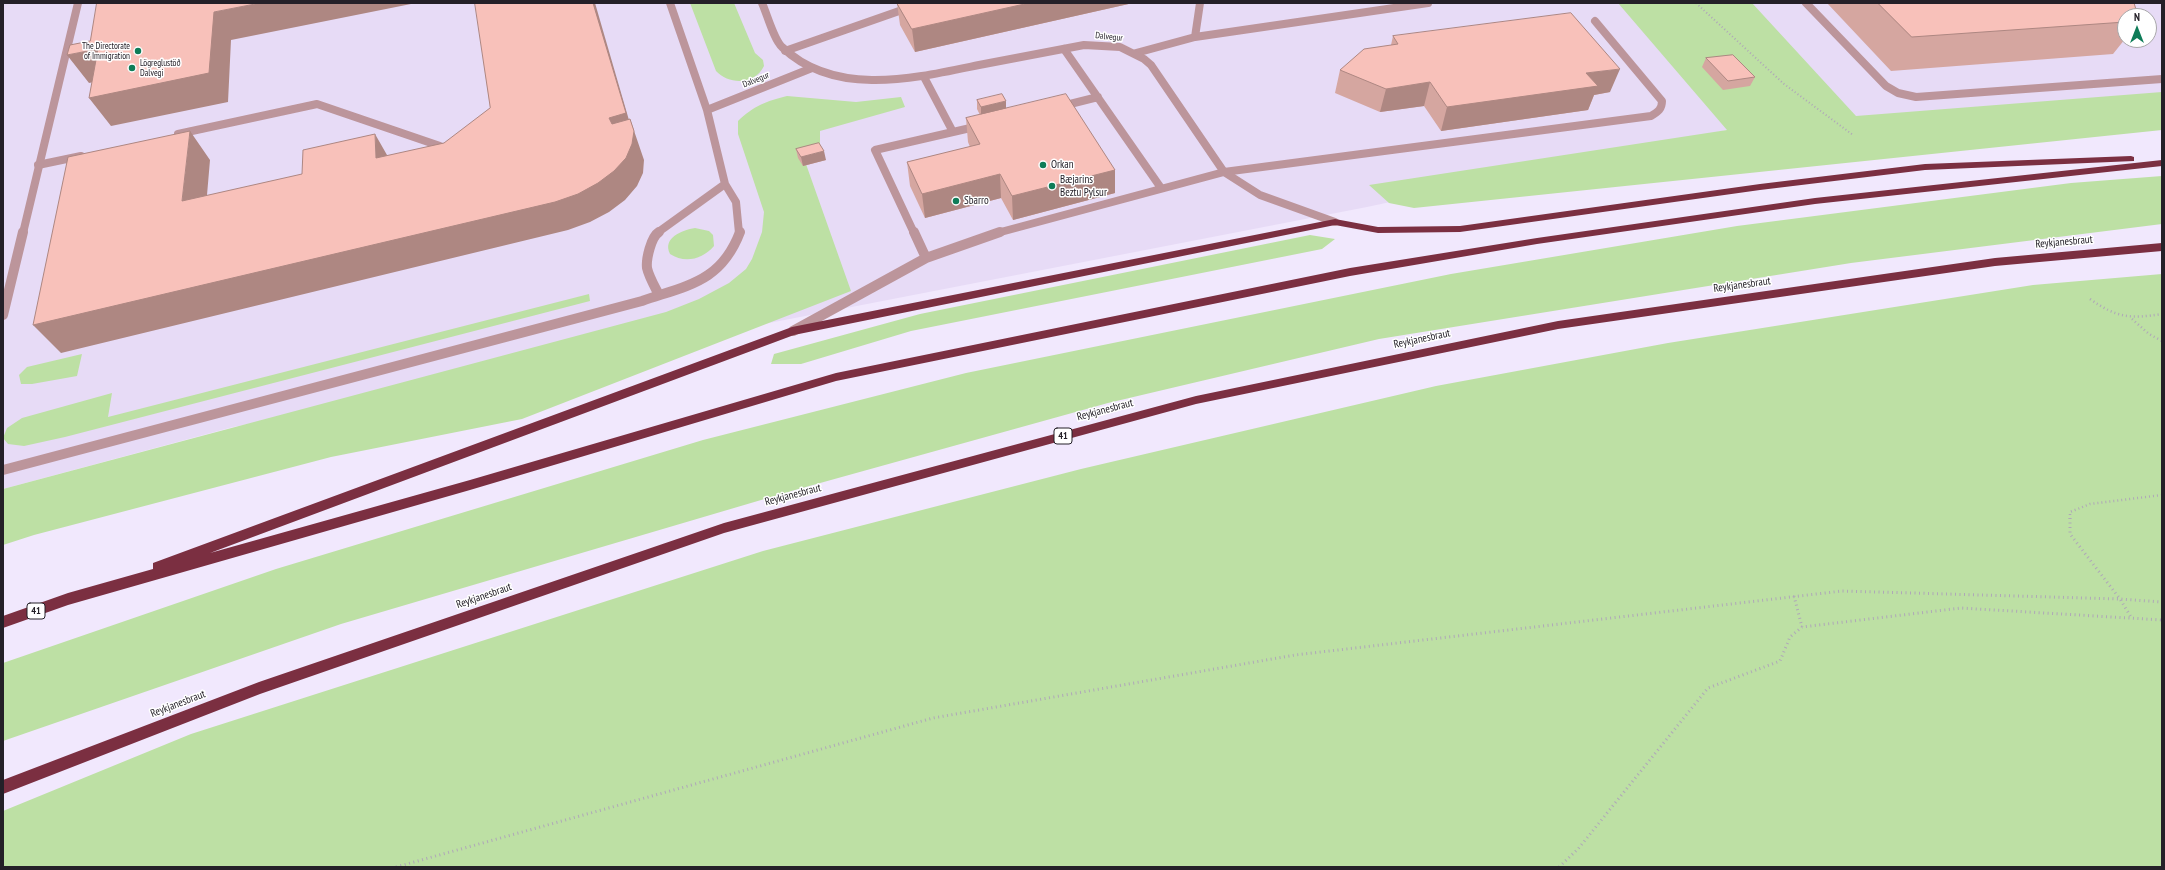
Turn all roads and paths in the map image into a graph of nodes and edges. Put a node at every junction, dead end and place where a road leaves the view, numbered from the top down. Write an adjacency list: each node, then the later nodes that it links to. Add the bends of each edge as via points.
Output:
1 (78, 3): 28 (street)
2 (670, 3): 19 (street)
3 (762, 3): 12 (street, Dalvegur, via 780,46)
4 (922, 3): 12 (street)
5 (1200, 3): 10 (street)
6 (1428, 3): 10 (street)
7 (1696, 3): 22 (path, via 1784,84)
8 (1806, 3): 16 (street, via 1886,86 1898,93 1916,97)
9 (1595, 21): 29 (street, via 1662,101 1659,112 1651,116)
10 (1195, 37): 13 (street)
11 (1064, 49): 13 (street, Dalvegur, via 1098,44 1113,45); 15 (street, Dalvegur); 17 (street)
12 (785, 51): 14 (street, Dalvegur)
13 (1136, 52): 29 (street, Dalvegur, via 1151,65)
14 (812, 68): 15 (street, Dalvegur, via 846,78 866,80 887,81); 19 (street, Dalvegur)
15 (924, 77): 21 (street)
16 (2162, 79)
17 (1098, 97): 18 (street); 31 (street)
18 (1052, 108)
19 (708, 110): 30 (street)
20 (984, 124): 21 (street)
21 (953, 132): 34 (street, via 876,150)
22 (1853, 135)
23 (169, 137): 24 (street, via 317,104)
24 (440, 146)
25 (92, 153): 28 (street)
26 (2162, 158): 32 (highway, via 1925,167 1460,229 1412,232 1378,230)
27 (2162, 163): 46 (highway, 41, via 1815,200 1537,241 1350,272 836,377)
28 (38, 165): 38 (street)
29 (1224, 172): 31 (street); 32 (street, Dalvegur, via 1260,196)
30 (725, 184): 35 (street, via 656,234 649,252 648,268); 35 (street, via 736,202 737,209 740,232 734,247 722,265 701,280)
31 (1161, 188): 34 (street, via 1014,227)
32 (1335, 222): 40 (highway)
33 (2162, 247): 52 (highway, Reykjanesbraut / 41, via 1995,262 1558,325 1196,400 724,528 259,688)
34 (926, 258): 40 (street)
35 (659, 295): 42 (street)
36 (2090, 299): 39 (path, via 2108,313)
37 (2162, 314): 39 (path)
38 (3, 315)
39 (2132, 318): 41 (path)
40 (792, 331): 46 (highway)
41 (2162, 341)
42 (3, 470)
43 (2162, 495): 45 (path, via 2090,504 2070,512 2070,534)
44 (1794, 596): 45 (path, via 1842,591 1887,591); 51 (path); 53 (path, via 1295,655 932,718)
45 (2120, 599): 47 (path); 48 (path)
46 (68, 600): 50 (highway, 41)
47 (2162, 602)
48 (2131, 617): 49 (path); 51 (path, via 1961,608)
49 (2162, 620)
50 (3, 622)
51 (1802, 627): 54 (path, via 1790,637 1780,661 1708,688 1578,849)
52 (3, 787)
53 (396, 867)
54 (1559, 867)

